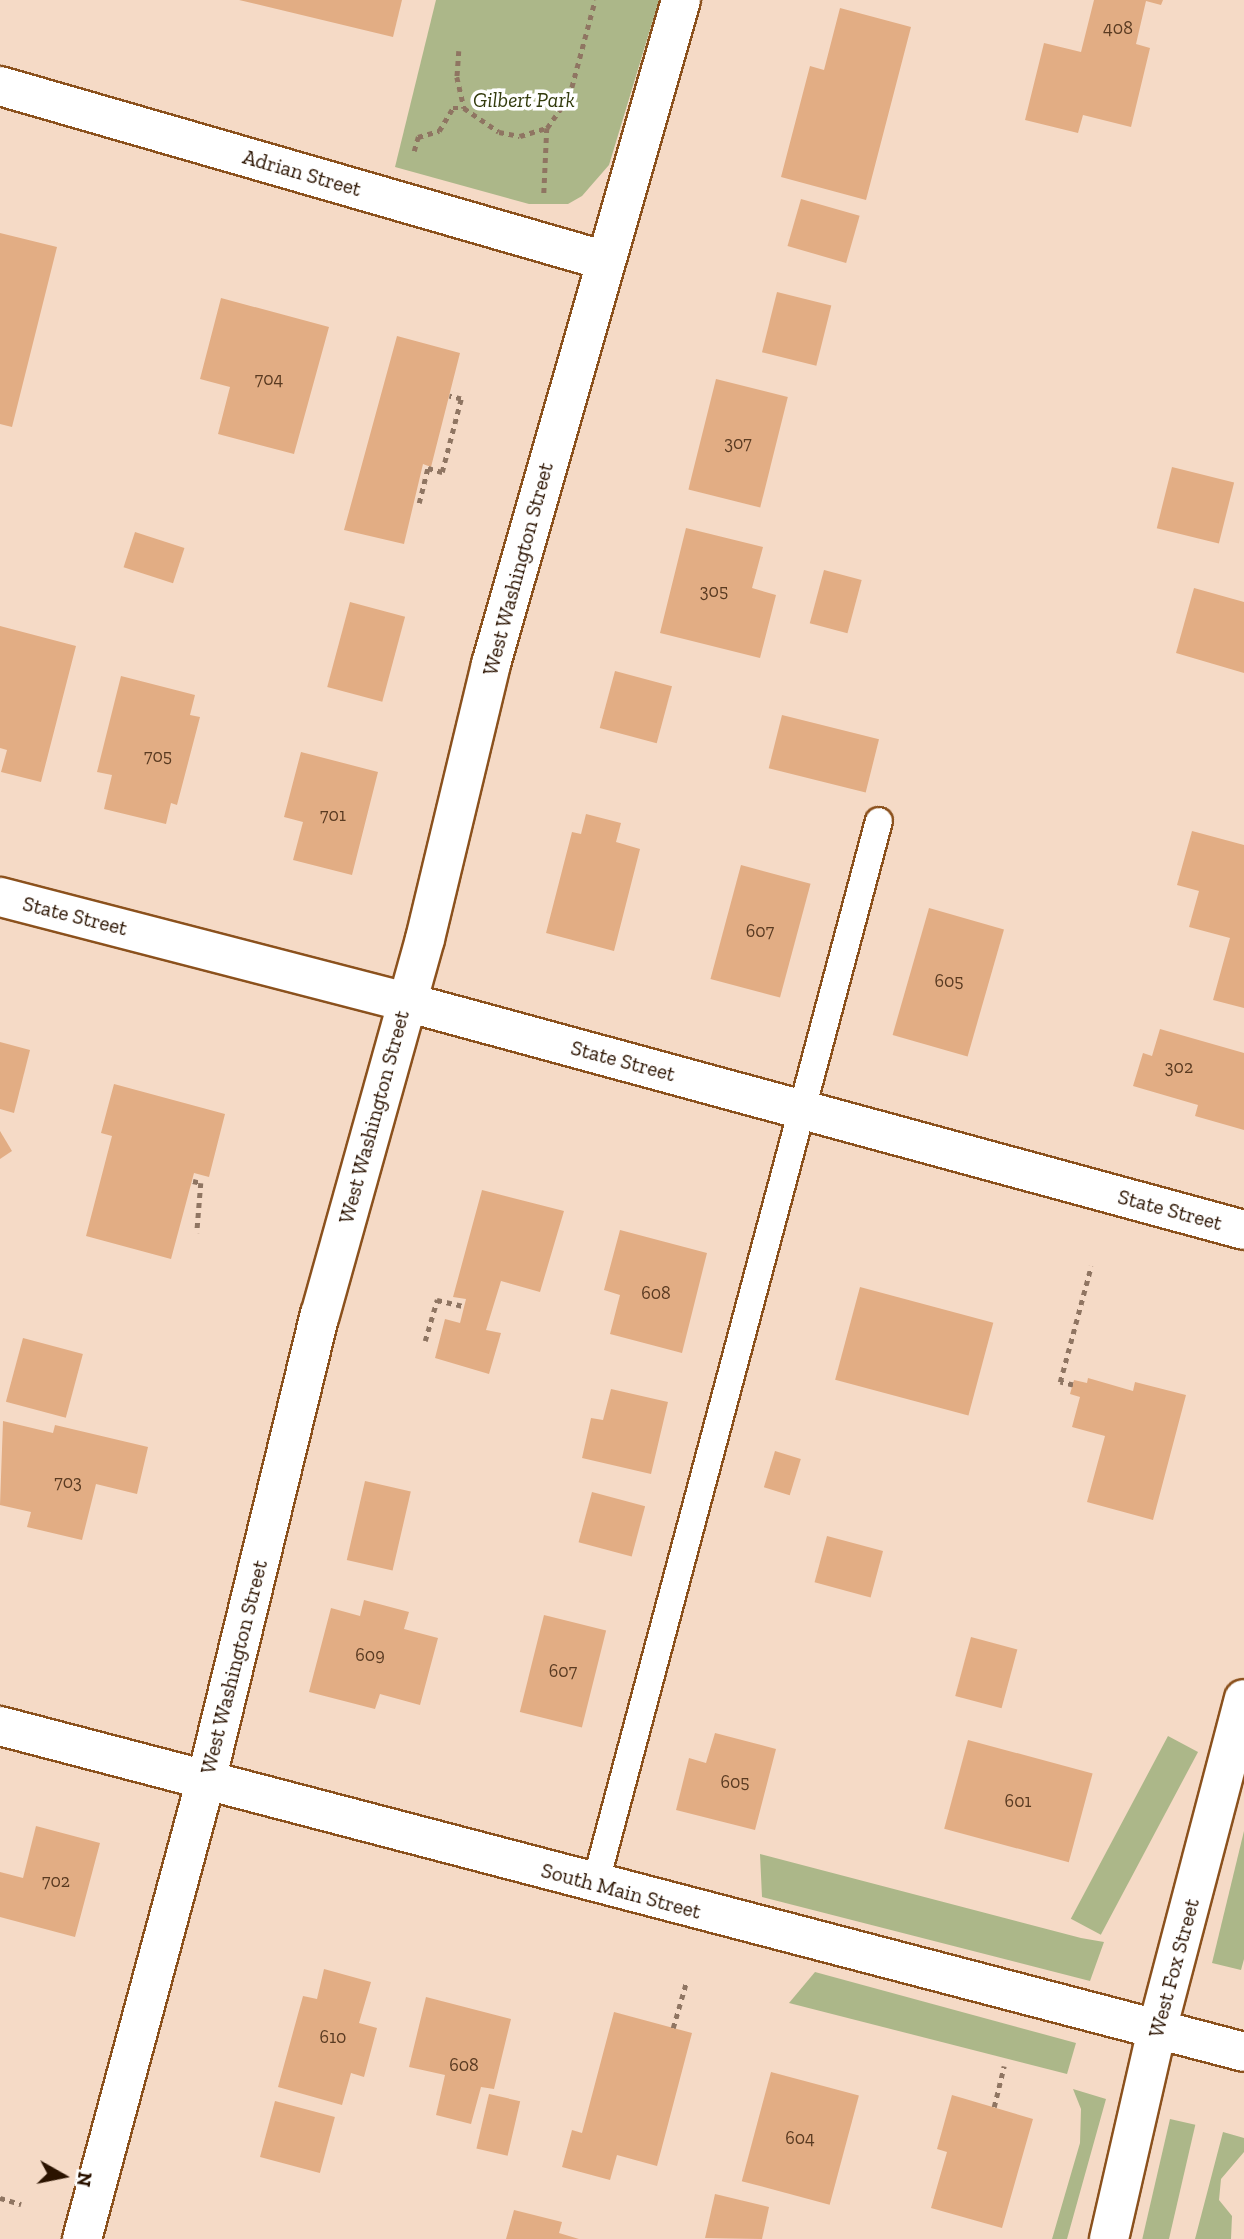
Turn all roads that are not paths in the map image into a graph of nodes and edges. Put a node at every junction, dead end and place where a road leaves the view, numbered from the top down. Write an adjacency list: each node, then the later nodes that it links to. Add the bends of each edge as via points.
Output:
1 (681, 0): 3 (street, West Washington Street)
2 (0, 86): 3 (street, Adrian Street)
3 (603, 260): 6 (street, West Washington Street, via 491,664)
4 (879, 821): 7 (lane)
5 (0, 897): 6 (street, State Street)
6 (406, 1002): 7 (street, State Street); 11 (street, West Washington Street, via 326,1289)
7 (803, 1111): 8 (street, State Street); 12 (lane)
8 (1244, 1230)
9 (1244, 1699): 13 (street, West Fox Street)
10 (0, 1726): 11 (street, South Main Street)
11 (207, 1777): 12 (street, South Main Street); 15 (street, West Washington Street)
12 (596, 1885): 13 (street, South Main Street)
13 (1157, 2031): 14 (street, South Main Street); 16 (street, West Fox Street)
14 (1244, 2052)
15 (82, 2239)
16 (1109, 2239)

